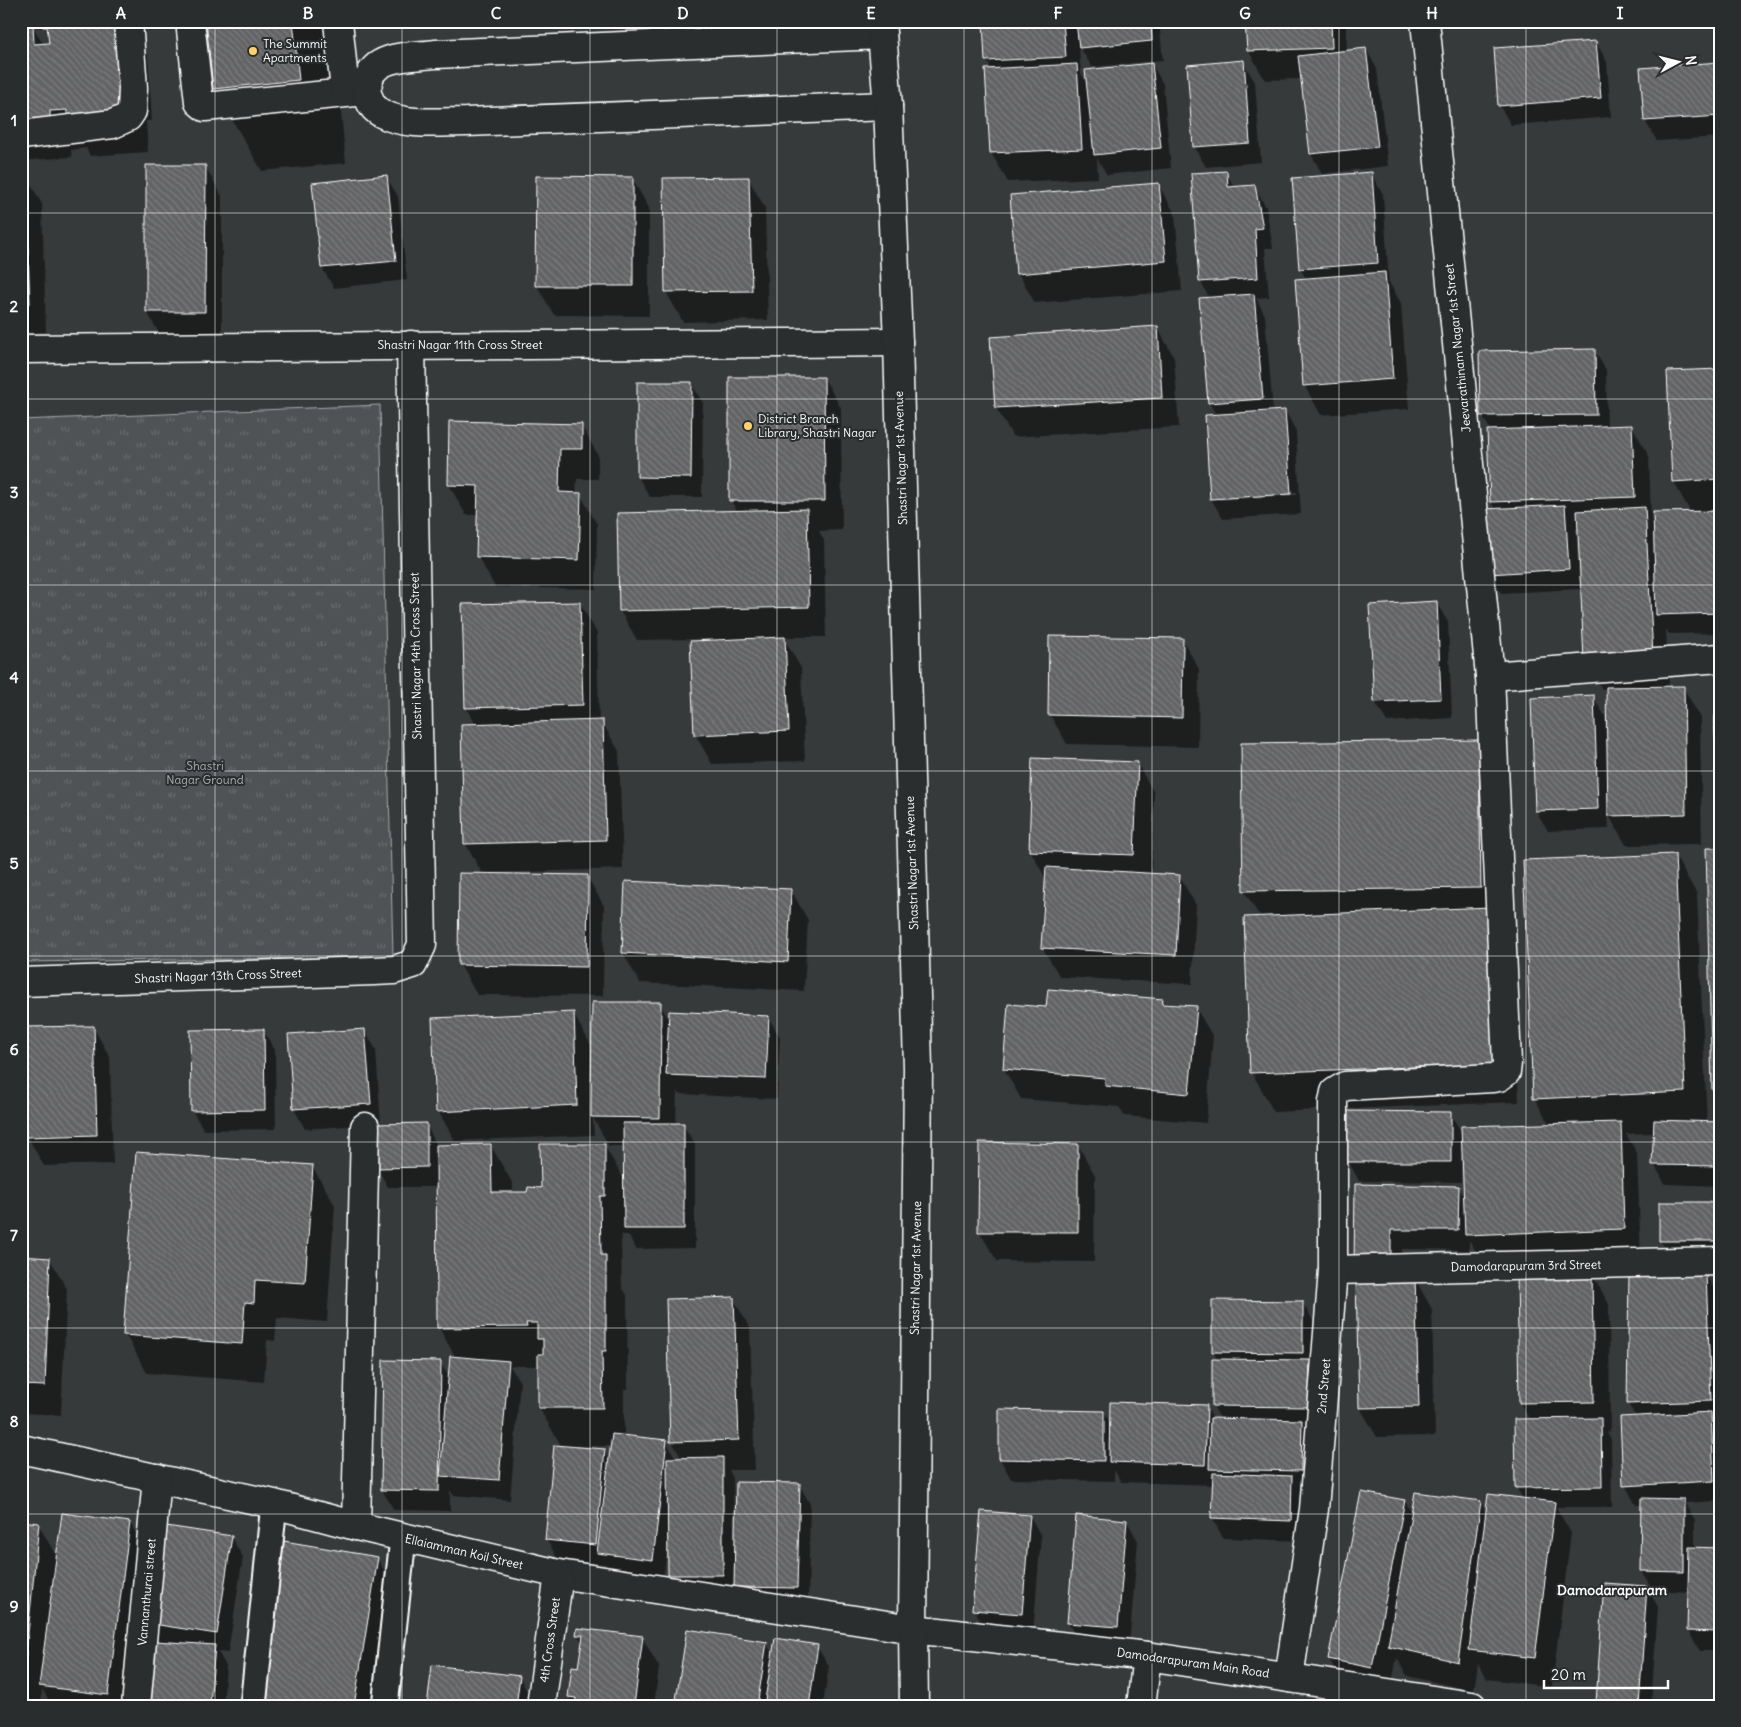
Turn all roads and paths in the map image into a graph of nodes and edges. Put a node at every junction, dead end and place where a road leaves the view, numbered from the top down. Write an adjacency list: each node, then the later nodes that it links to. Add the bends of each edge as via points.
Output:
1 (128, 21): 8 (street, via 133,88 132,111 128,117 113,124)
2 (190, 21): 6 (street, via 201,105 210,108)
3 (338, 21): 6 (street)
4 (1425, 21): 13 (street, Jeevarathinam Nagar 1st Street)
5 (882, 28): 6 (street, via 404,58 381,62); 7 (street, Shastri Nagar 1st Avenue)
6 (355, 91): 7 (street, via 385,115 413,122)
7 (888, 106): 9 (street, Shastri Nagar 1st Avenue)
8 (21, 135)
9 (898, 342): 10 (street, Shastri Nagar 11th Cross Street); 26 (street, Shastri Nagar 1st Avenue, via 918,1068)
10 (411, 345): 11 (street, Shastri Nagar 11th Cross Street); 14 (street, Shastri Nagar 14th Cross Street, via 422,945)
11 (21, 349)
12 (1720, 658): 13 (street)
13 (1490, 676): 16 (street, Jeevarathinam Nagar 1st Street, via 1506,1072 1493,1078 1345,1086)
14 (413, 964): 15 (street, Shastri Nagar 13th Cross Street, via 394,970 374,971)
15 (21, 982)
16 (1335, 1092): 19 (street, 2nd Street)
17 (365, 1127): 23 (street)
18 (1720, 1261): 19 (street, Damodarapuram 3rd Street)
19 (1333, 1270): 28 (street, 2nd Street, via 1314,1509)
20 (21, 1449): 21 (street, Ellaiamman Koil Street)
21 (157, 1478): 22 (street, Ellaiamman Koil Street); 30 (street, Vannanthurai street)
22 (274, 1504): 23 (street, Ellaiamman Koil Street); 31 (lane)
23 (356, 1526): 24 (street, Ellaiamman Koil Street)
24 (403, 1538): 25 (street, Ellaiamman Koil Street); 32 (lane)
25 (558, 1574): 26 (street, Ellaiamman Koil Street); 33 (street, 4th Cross Street)
26 (913, 1629): 27 (street, Damodarapuram Main Road); 34 (street, Shastri Nagar 1st Avenue)
27 (1148, 1656): 28 (street, Damodarapuram Main Road); 35 (street)
28 (1289, 1678): 29 (street, Damodarapuram Main Road)
29 (1403, 1700): 36 (street, Damodarapuram Main Road)
30 (136, 1706)
31 (253, 1706)
32 (385, 1706)
33 (541, 1706)
34 (914, 1706)
35 (1141, 1706)
36 (1472, 1706)

